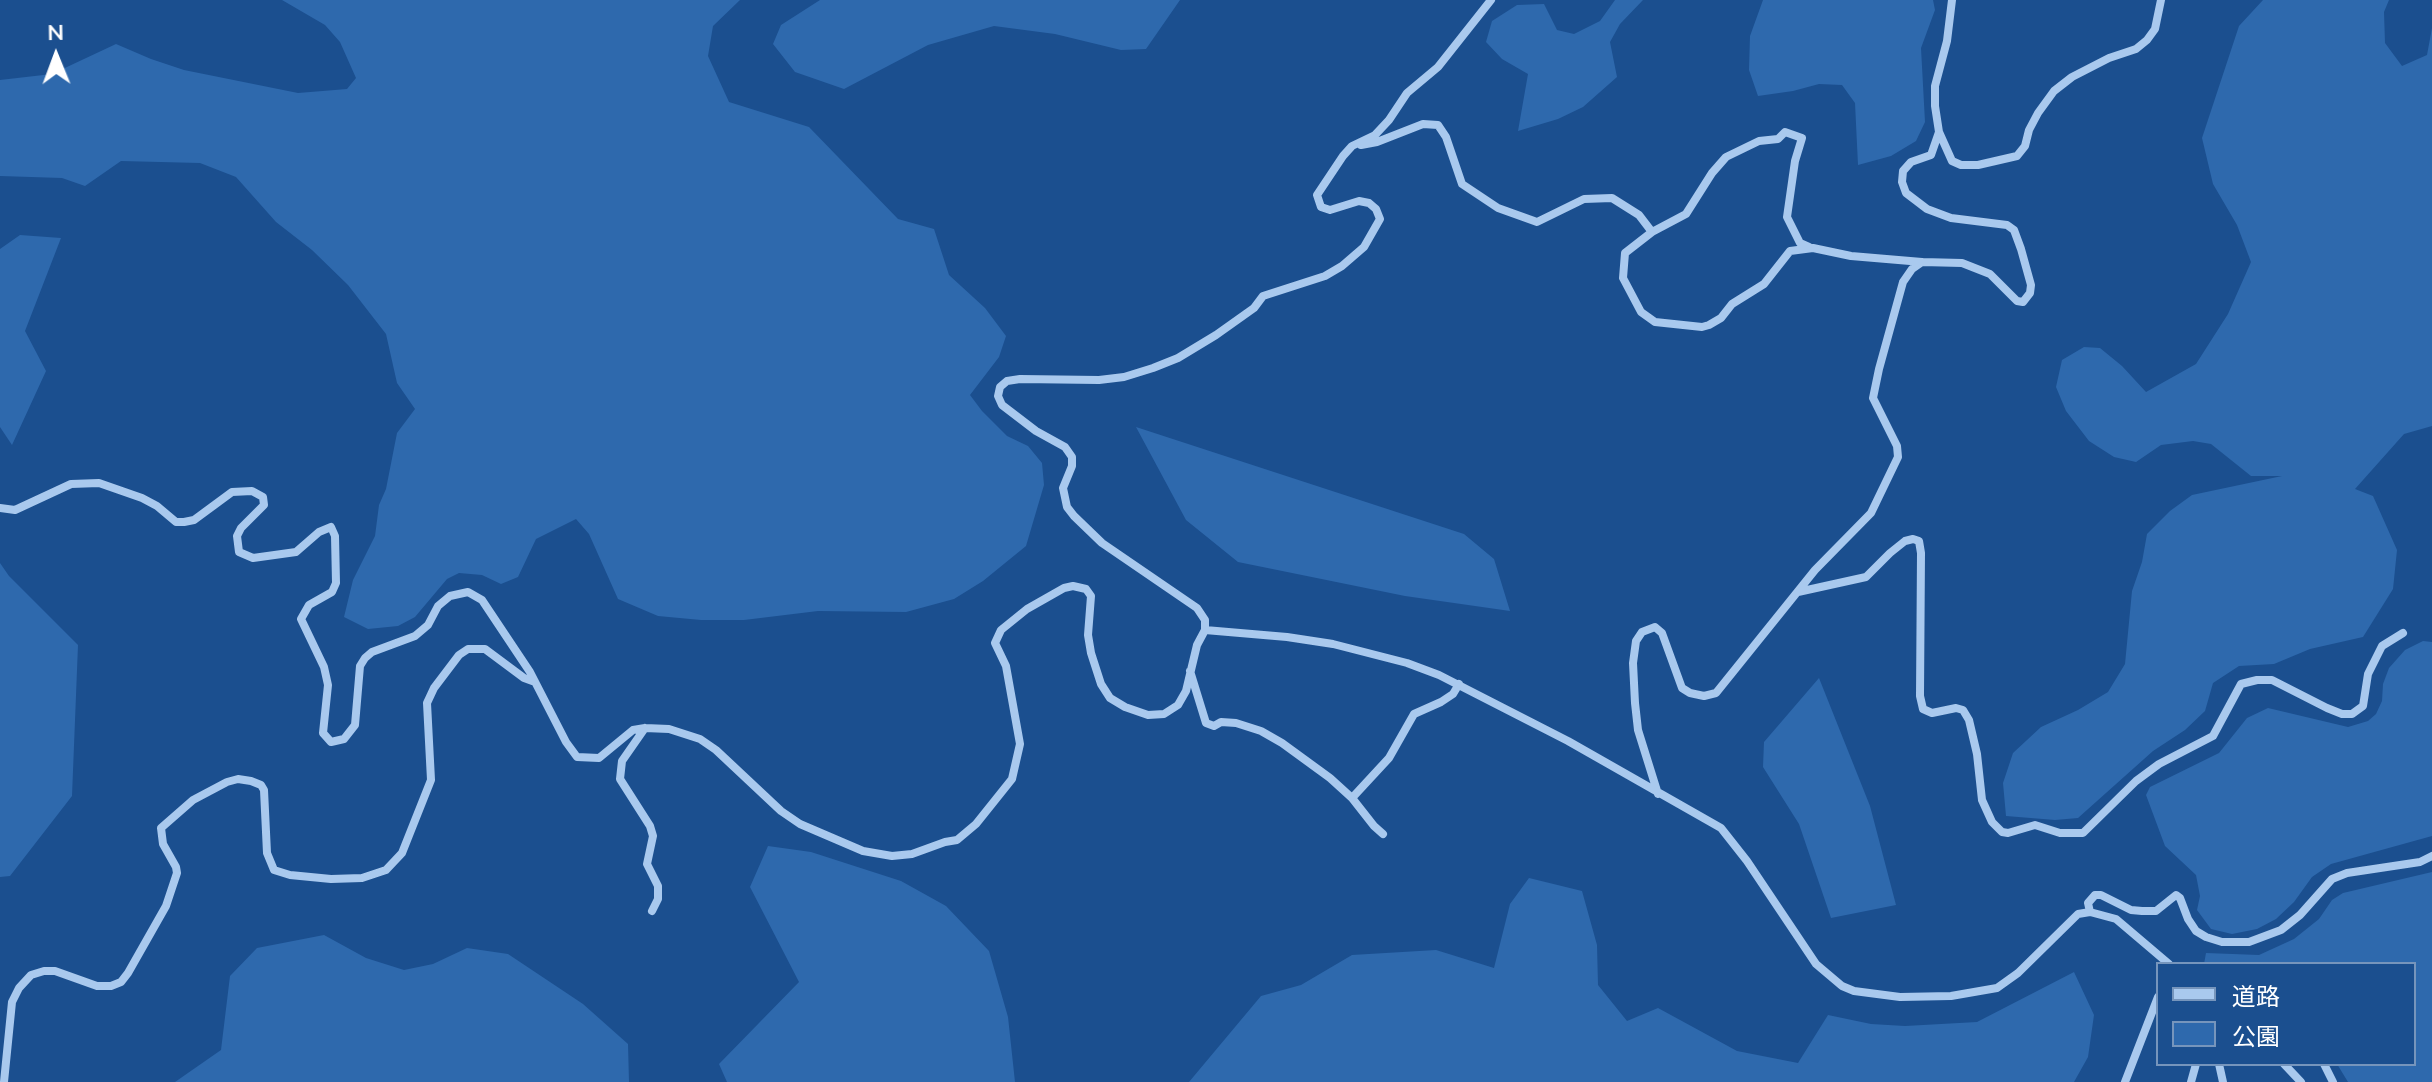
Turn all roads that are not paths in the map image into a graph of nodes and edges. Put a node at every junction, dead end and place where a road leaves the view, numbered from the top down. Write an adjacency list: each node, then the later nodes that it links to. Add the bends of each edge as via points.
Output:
1 (1491, 0): 5 (street, via 1375,135)
2 (1952, 0): 4 (street, via 1935,86)
3 (2161, 0): 4 (street, via 2147,40 2054,91 2017,156 1961,165 1952,161)
4 (1939, 132): 8 (street, via 1931,155 1903,171 1906,193 1951,218 2014,230 2030,293 2017,301 1978,268)
5 (1352, 146): 6 (street, via 1423,124 1438,125 1462,184 1498,208 1537,222 1584,199 1612,198 1639,215); 11 (street, via 1317,195 1318,201 1330,210 1369,203 1380,219 1364,247 1342,266 1263,296 1216,335 1153,368 1099,380 1020,379 1000,387 1002,405 1072,457 1063,488 1074,516 1102,543 1197,608)
6 (1652, 232): 7 (street, via 1625,253 1623,278 1641,312 1655,322 1674,325 1709,325 1764,284 1790,251); 7 (street, via 1686,214 1726,157 1785,132 1802,138 1787,217 1800,243)
7 (1813, 248): 8 (street)
8 (1922, 262): 10 (street, via 1903,282 1873,398 1897,446 1893,472 1871,513)
9 (0, 508): 14 (street, via 15,510 71,484 99,483 142,498 184,522 232,492 252,491 263,497 264,505 237,536 239,552 253,558 296,552 331,527 336,583 332,592 309,605 301,619 326,676 323,733 331,742 344,739 355,725 365,658 415,636 438,606 462,592 482,600)
10 (1797, 592): 12 (street, via 1866,577 1905,541 1919,541 1923,709 1963,710 1977,754 1982,800 1992,822 2008,833 2035,825 2083,833 2136,781 2213,736 2241,684 2272,680 2327,708 2352,714 2363,706 2368,674 2382,646); 17 (street, via 1716,693 1704,696 1682,688 1662,633 1655,627 1642,632 1633,663 1635,703)
11 (1205, 630): 13 (street); 15 (street, via 1333,644 1407,663)
12 (2403, 633)
13 (1190, 671): 16 (street, via 1178,705 1164,714 1125,707 1110,698 1094,668 1088,635 1091,596 1086,589 1064,588 1027,609 1001,630 995,643 1006,666 1020,744 1012,779 957,840 912,854 878,855 800,824 700,739); 18 (street, via 1206,723 1236,723 1261,731)
14 (536, 682): 16 (street, via 577,757 599,758 633,730); 26 (street, via 485,649 459,655 427,703 431,780 402,853 386,870 362,878 331,879 274,870 267,853 261,785 238,779 212,788 165,821 163,844 177,873 166,906 128,973 111,986 55,971 31,975 12,1002)
15 (1459, 684): 17 (street); 18 (street, via 1441,702 1414,714 1389,758)
16 (645, 728): 21 (street, via 622,761 620,779 653,836 647,864 658,899)
17 (1658, 794): 22 (street, via 1721,828 1816,964 1854,991 1900,997 1997,988 2078,914)
18 (1352, 798): 19 (street)
19 (1383, 834)
20 (2432, 856): 22 (street, via 2332,879 2281,930 2249,942 2222,942 2196,931 2176,895 2156,911 2142,911 2095,895 2088,903)
21 (652, 911)
22 (2090, 912): 23 (street, via 2116,919)
23 (2167, 962)
24 (2156, 1002): 27 (street)
25 (2286, 1066): 28 (street)
26 (4, 1082)
27 (2125, 1082)
28 (2301, 1082)

